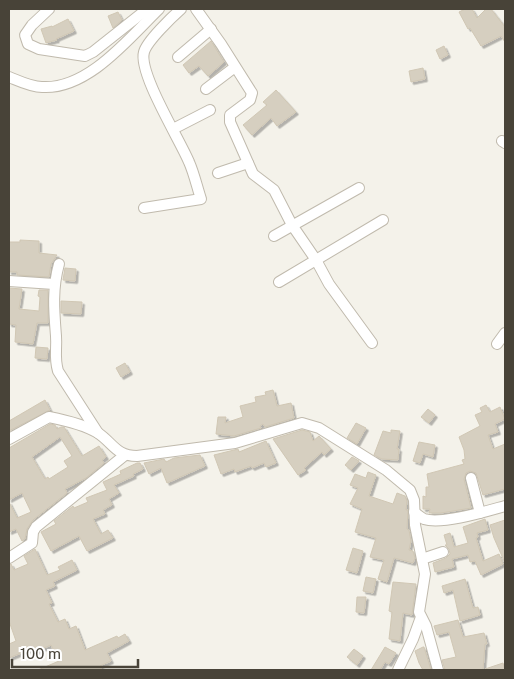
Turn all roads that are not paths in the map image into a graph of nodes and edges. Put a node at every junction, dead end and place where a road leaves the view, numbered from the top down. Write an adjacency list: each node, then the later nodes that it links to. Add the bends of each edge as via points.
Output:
1 (49, 9): 2 (street, via 25,35 28,44 39,49 84,56)
2 (151, 9)
3 (159, 9): 9 (street, via 106,60 82,78 42,87)
4 (181, 9): 12 (street, via 162,26 144,52 150,84)
5 (196, 9): 6 (street)
6 (210, 29): 7 (street); 8 (street)
7 (178, 58)
8 (235, 67): 10 (street); 13 (street, via 252,93 250,100 230,115)
9 (9, 77)
10 (206, 89)
11 (210, 110): 12 (street)
12 (173, 129): 16 (street, via 190,163 201,199)
13 (248, 163): 14 (street); 18 (street, via 253,174 274,190)
14 (218, 173)
15 (359, 188): 18 (street)
16 (144, 208)
17 (384, 220): 20 (street)
18 (292, 225): 19 (street); 20 (street)
19 (274, 236)
20 (316, 260): 23 (street); 26 (street, via 329,284)
21 (59, 264): 24 (street)
22 (9, 281): 24 (street)
23 (279, 282)
24 (54, 284): 28 (street, via 54,359 58,371)
25 (505, 333): 27 (street)
26 (372, 343)
27 (497, 344)
28 (99, 434): 29 (street, via 49,417); 30 (street)
29 (9, 439)
30 (125, 455): 33 (street, via 155,455 235,443 302,423 326,432 386,470 410,490); 36 (street, via 36,527 32,543)
31 (471, 478): 34 (street)
32 (505, 506): 34 (street)
33 (414, 512): 34 (street, via 422,518 434,520); 37 (street)
34 (480, 513)
35 (443, 552): 37 (street)
36 (9, 558)
37 (422, 559): 38 (street, via 425,574 419,609)
38 (421, 618): 39 (street); 40 (street)
39 (398, 670)
40 (438, 670)

